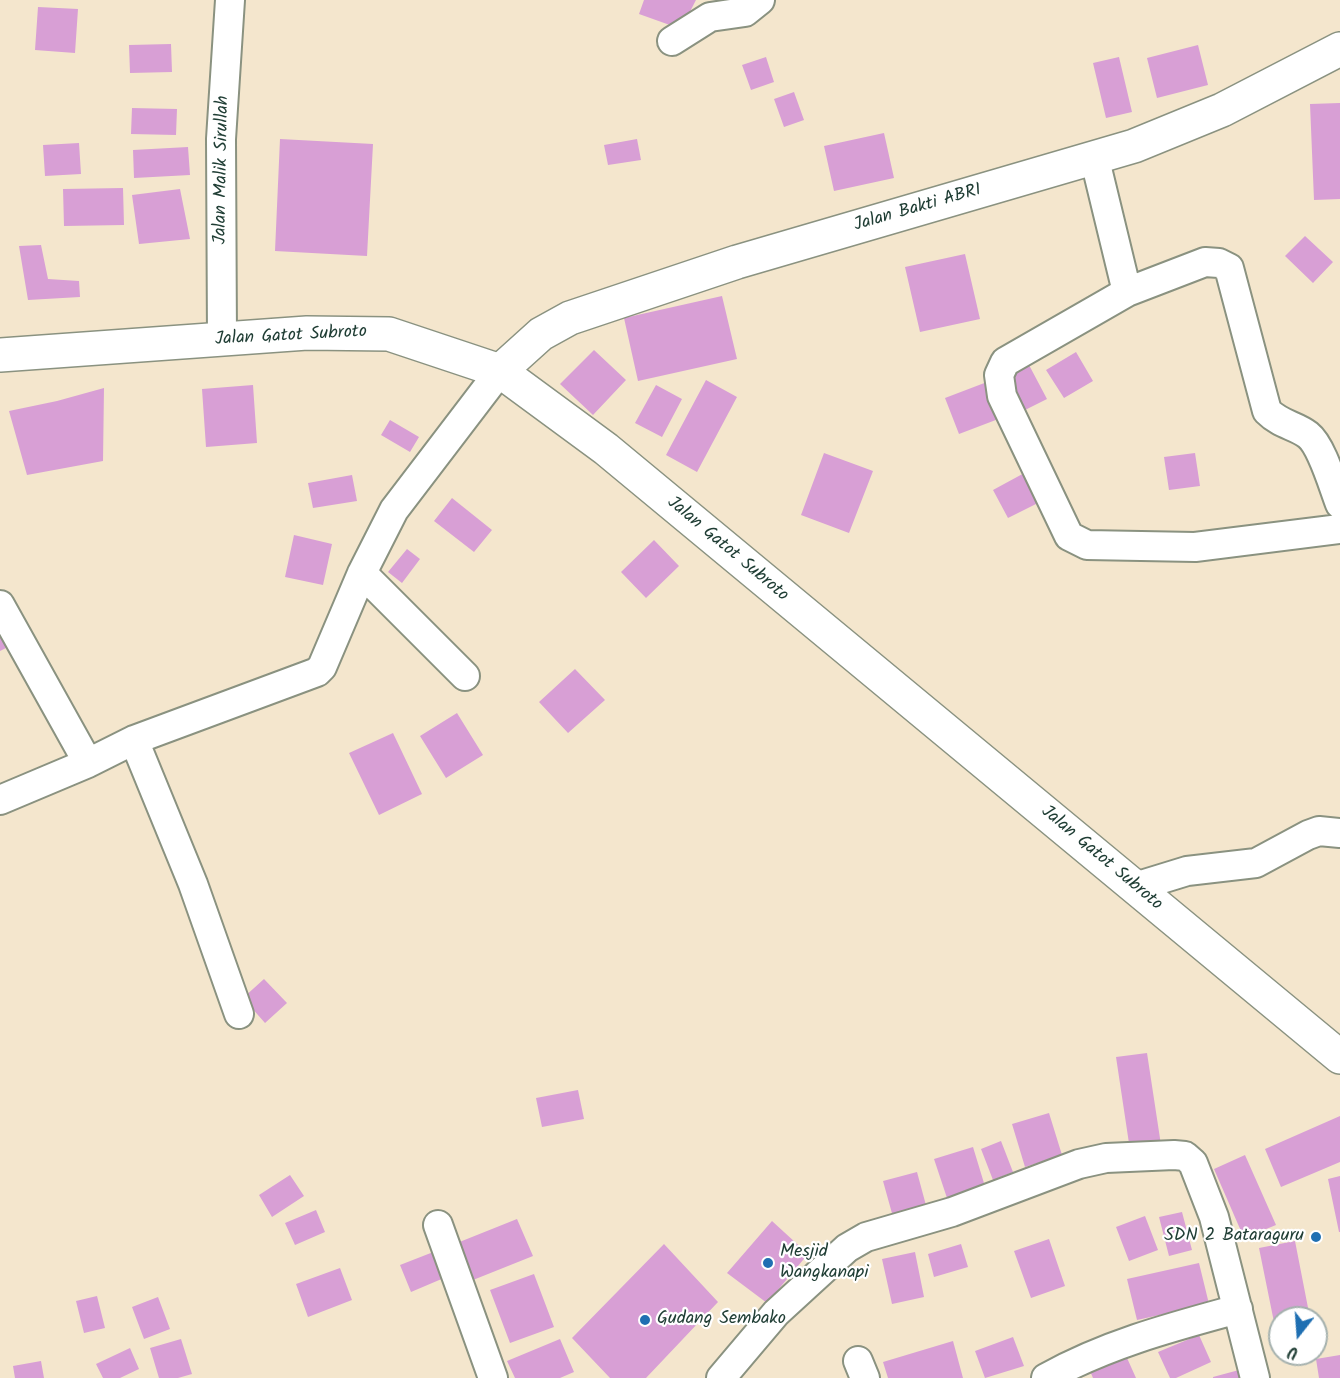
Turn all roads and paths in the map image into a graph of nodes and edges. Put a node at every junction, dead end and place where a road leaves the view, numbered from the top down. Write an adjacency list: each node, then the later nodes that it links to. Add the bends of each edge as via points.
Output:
1 (230, 0): 7 (street, Jalan Malik Sirullah, via 221,139)
2 (759, 0): 3 (street, via 745,12 710,17)
3 (672, 41)
4 (1340, 49): 5 (main road, Jalan Bakti ABRI, via 1222,110)
5 (1095, 160): 6 (street); 9 (main road, Jalan Bakti ABRI, via 927,204 748,258 570,318 541,334)
6 (1127, 292): 10 (street, via 1205,262 1219,262 1229,268 1267,411 1277,422 1307,434 1316,443); 11 (street, via 1005,362 999,375 1006,406 1069,536 1087,545 1195,547)
7 (222, 339): 8 (main road, Jalan Gatot Subroto); 9 (main road, Jalan Gatot Subroto, via 390,333)
8 (0, 355)
9 (500, 371): 12 (street, via 400,501); 19 (main road, Jalan Gatot Subroto, via 606,449)
10 (1340, 504)
11 (1340, 530)
12 (362, 573): 14 (street); 15 (street, via 317,672)
13 (0, 604): 16 (street)
14 (465, 676)
15 (134, 740): 16 (street); 20 (street, via 193,884)
16 (88, 763): 17 (street)
17 (0, 800)
18 (1340, 833): 19 (street, via 1319,831 1256,862 1187,871)
19 (1135, 887): 21 (main road, Jalan Gatot Subroto)
20 (239, 1014)
21 (1340, 1057)
22 (438, 1225): 24 (street)
23 (1238, 1309): 25 (street, via 1214,1217 1193,1163 1185,1156 1106,1158 866,1238 847,1248 776,1313); 26 (street, via 1104,1349); 27 (street)
24 (493, 1378)
25 (721, 1378)
26 (1046, 1378)
27 (1255, 1378)

